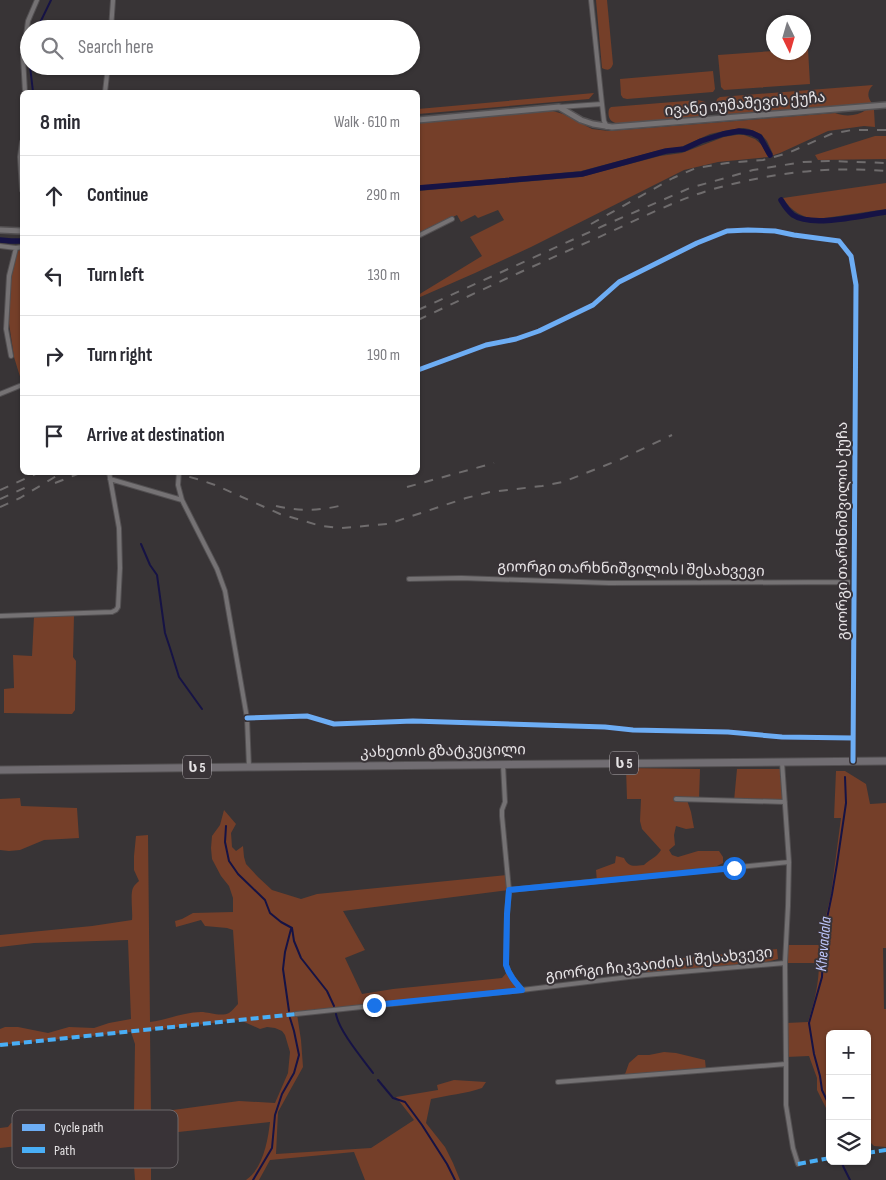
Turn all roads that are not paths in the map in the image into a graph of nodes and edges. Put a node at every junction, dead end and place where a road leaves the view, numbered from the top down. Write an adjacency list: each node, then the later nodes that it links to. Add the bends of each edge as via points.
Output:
1 (37, 0): 4 (street)
2 (113, 0): 5 (street)
3 (591, 0): 10 (street)
4 (28, 20)
5 (112, 20)
6 (24, 75): 8 (street)
7 (107, 75): 9 (street)
8 (25, 90)
9 (105, 90)
10 (602, 104): 12 (street); 14 (street)
11 (886, 106): 14 (street, ივანე იუმაშევის ქუჩა)
12 (559, 107): 13 (street); 14 (street, ივანე იუმაშევის ქუჩა, via 581,120)
13 (420, 120)
14 (607, 127)
15 (452, 219): 18 (street)
16 (0, 230): 17 (street)
17 (20, 231)
18 (420, 235)
19 (0, 246): 21 (street)
20 (20, 247): 21 (street)
21 (16, 248): 22 (street, via 9,276 6,329)
22 (11, 356)
23 (420, 369): 31 (street, გიორგი თარხნიშვილის ქუჩა, via 486,345 539,331 593,305 619,282 726,231 775,231 839,241 851,256 856,285)
24 (20, 386): 25 (street)
25 (0, 394)
26 (109, 475): 28 (street)
27 (179, 475): 29 (street)
28 (110, 479): 29 (street); 32 (street, via 119,528 116,610)
29 (182, 500): 33 (street, via 225,591)
30 (409, 579): 31 (street, გიორგი თარხნიშვილის I შესახვევი, via 609,583)
31 (854, 582): 34 (street, გიორგი თარხნიშვილის ქუჩა)
32 (0, 616)
33 (247, 718): 34 (street, via 307,716 334,724 412,721); 39 (street)
34 (853, 738): 35 (street, გიორგი თარხნიშვილის ქუჩა)
35 (853, 761): 36 (highway, კახეთის გზატკეცილი / ს 5); 37 (highway, კახეთის გზატკეცილი / ს 5)
36 (886, 761)
37 (782, 762): 38 (highway, კახეთის გზატკეცილი / ს 5); 42 (street)
38 (503, 764): 39 (highway, კახეთის გზატკეცილი / ს 5); 44 (street, via 506,802 502,816)
39 (249, 766): 40 (highway, კახეთის გზატკეცილი / ს 5)
40 (0, 770)
41 (676, 799): 42 (street)
42 (785, 802): 43 (street)
43 (789, 862): 44 (street); 45 (street)
44 (509, 890): 46 (street, via 506,965)
45 (785, 963): 46 (street, გიორგი ჩიკვაიძის II შესახვევი); 48 (street)
46 (522, 990): 47 (street, გიორგი ჩიკვაიძის II შესახვევი)
47 (296, 1014)
48 (786, 1064): 49 (street); 50 (street, via 786,1105)
49 (558, 1082)
50 (798, 1164)

